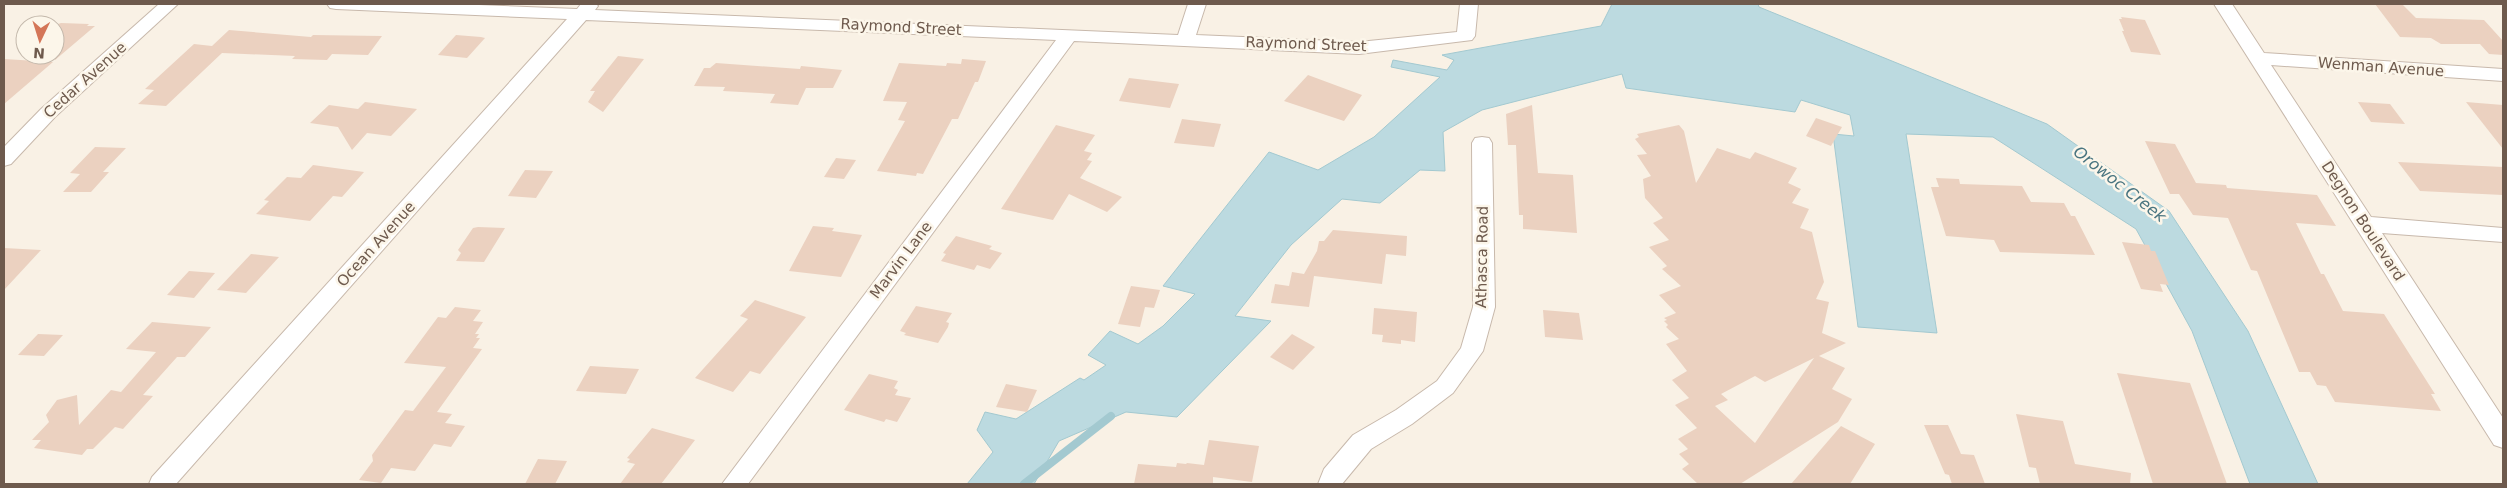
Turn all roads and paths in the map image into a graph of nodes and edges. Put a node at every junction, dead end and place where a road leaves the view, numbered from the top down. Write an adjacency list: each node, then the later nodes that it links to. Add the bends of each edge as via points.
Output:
1 (169, 4): 12 (street, Cedar Avenue, via 48,113)
2 (336, 4): 6 (street, Raymond Street)
3 (1197, 4): 8 (street)
4 (1469, 4): 8 (street, Raymond Street, via 1466,36 1359,48)
5 (2223, 4): 9 (street, Degnon Boulevard)
6 (587, 8): 7 (street, Raymond Street); 16 (street, Ocean Avenue)
7 (1069, 35): 8 (street, Raymond Street); 17 (street, Marvin Lane)
8 (1185, 40)
9 (2259, 58): 10 (street, Wenman Avenue); 13 (street, Degnon Boulevard)
10 (2503, 75)
11 (1482, 143): 18 (street, Athasca Road, via 1484,307 1472,351 1445,387 1362,442)
12 (4, 159)
13 (2366, 224): 14 (street); 15 (street, Degnon Boulevard)
14 (2503, 235)
15 (2503, 438)
16 (161, 484)
17 (734, 484)
18 (1330, 484)

